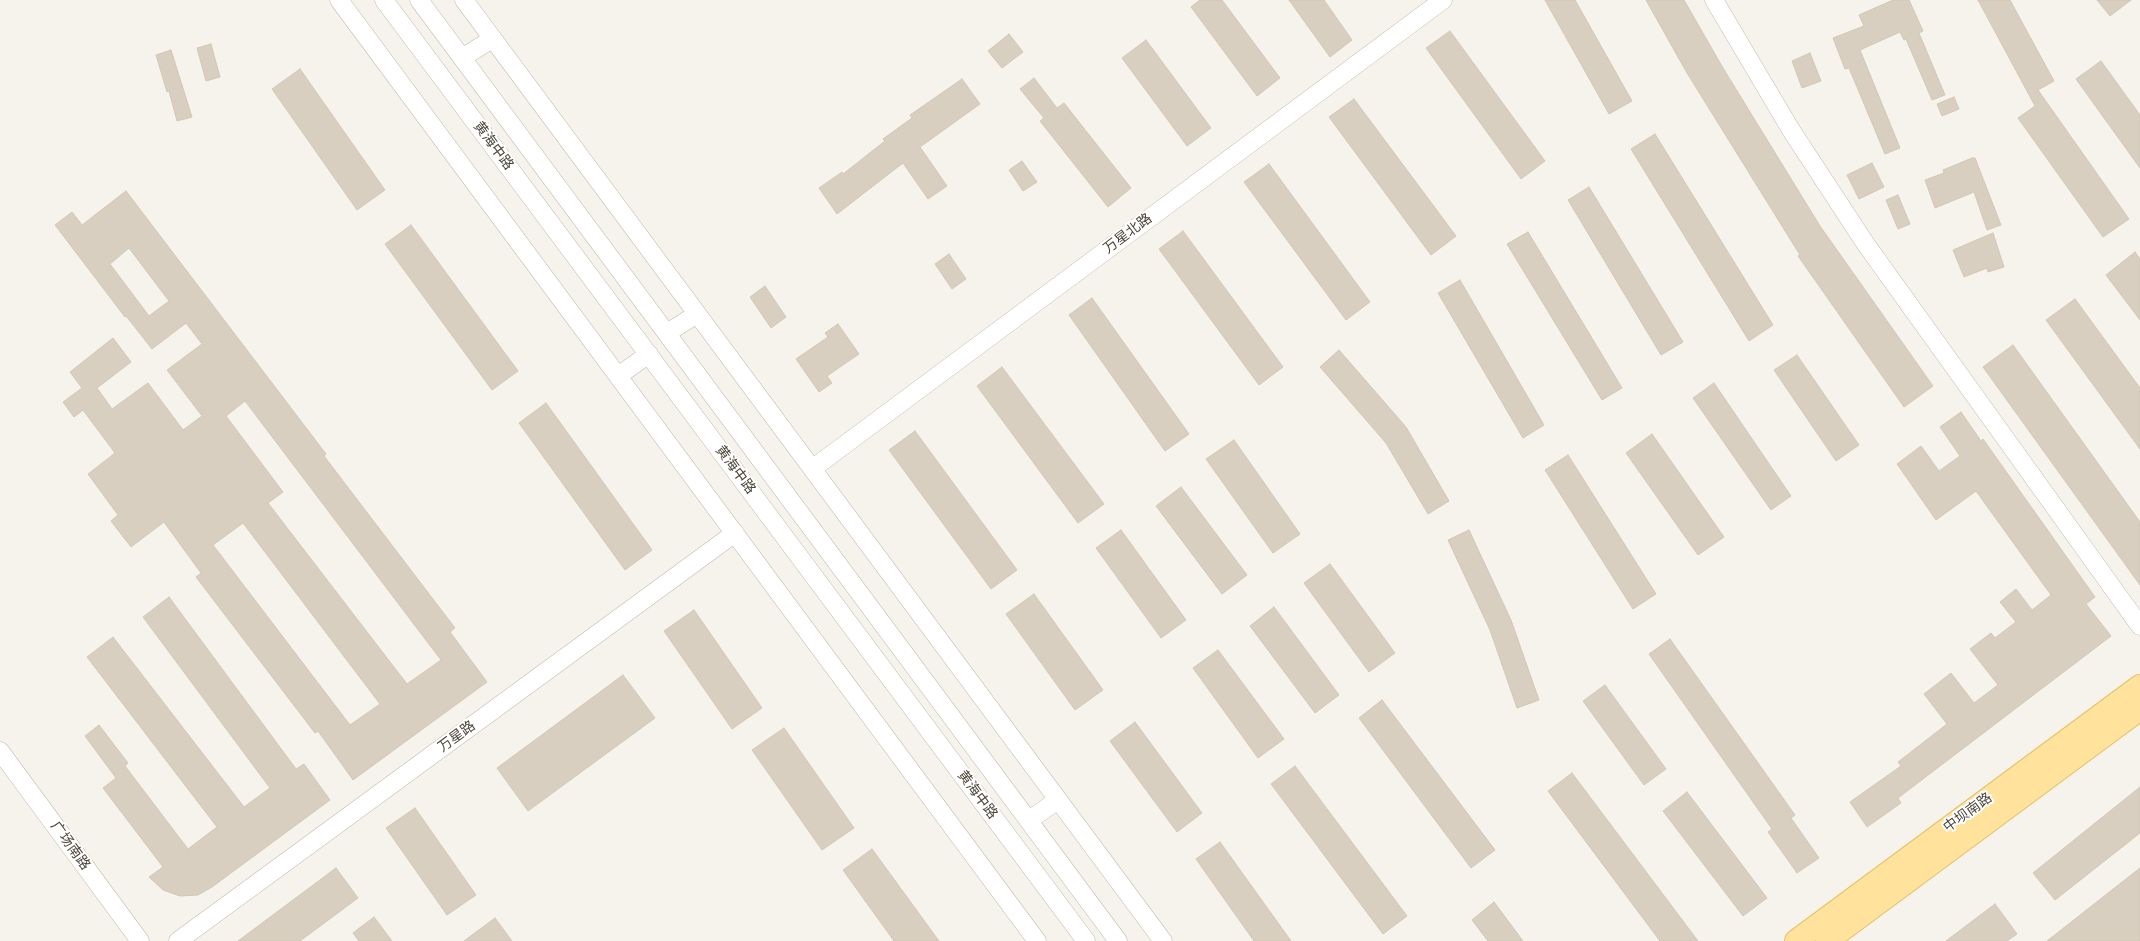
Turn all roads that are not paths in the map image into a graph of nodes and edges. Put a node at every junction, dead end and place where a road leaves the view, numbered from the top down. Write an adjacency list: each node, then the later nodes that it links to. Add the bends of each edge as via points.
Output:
1 (340, 0): 12 (street)
2 (384, 0): 11 (street, 黄海中路)
3 (418, 0): 8 (street, 黄海中路)
4 (464, 0): 7 (street)
5 (1443, 0): 13 (street, 万星北路)
6 (1714, 0): 15 (street, via 1791,130 1865,243)
7 (492, 39): 8 (street); 9 (street)
8 (462, 58): 10 (street, 黄海中路)
9 (697, 314): 10 (street); 13 (street)
10 (667, 333): 20 (street, 黄海中路)
11 (648, 354): 12 (street); 24 (street, 黄海中路)
12 (618, 376): 14 (street)
13 (812, 469): 19 (street)
14 (735, 533): 22 (street, 万星路); 23 (street)
15 (2140, 626)
16 (2140, 686): 27 (main road, 中坝南路)
17 (2140, 709): 28 (main road, 中坝南路)
18 (0, 751): 21 (street, 广场南路)
19 (1058, 800): 20 (street); 26 (street)
20 (1029, 820): 25 (street, 黄海中路)
21 (140, 941)
22 (178, 941)
23 (1037, 941)
24 (1086, 941)
25 (1118, 941)
26 (1163, 941)
27 (1796, 941)
28 (1827, 941)

